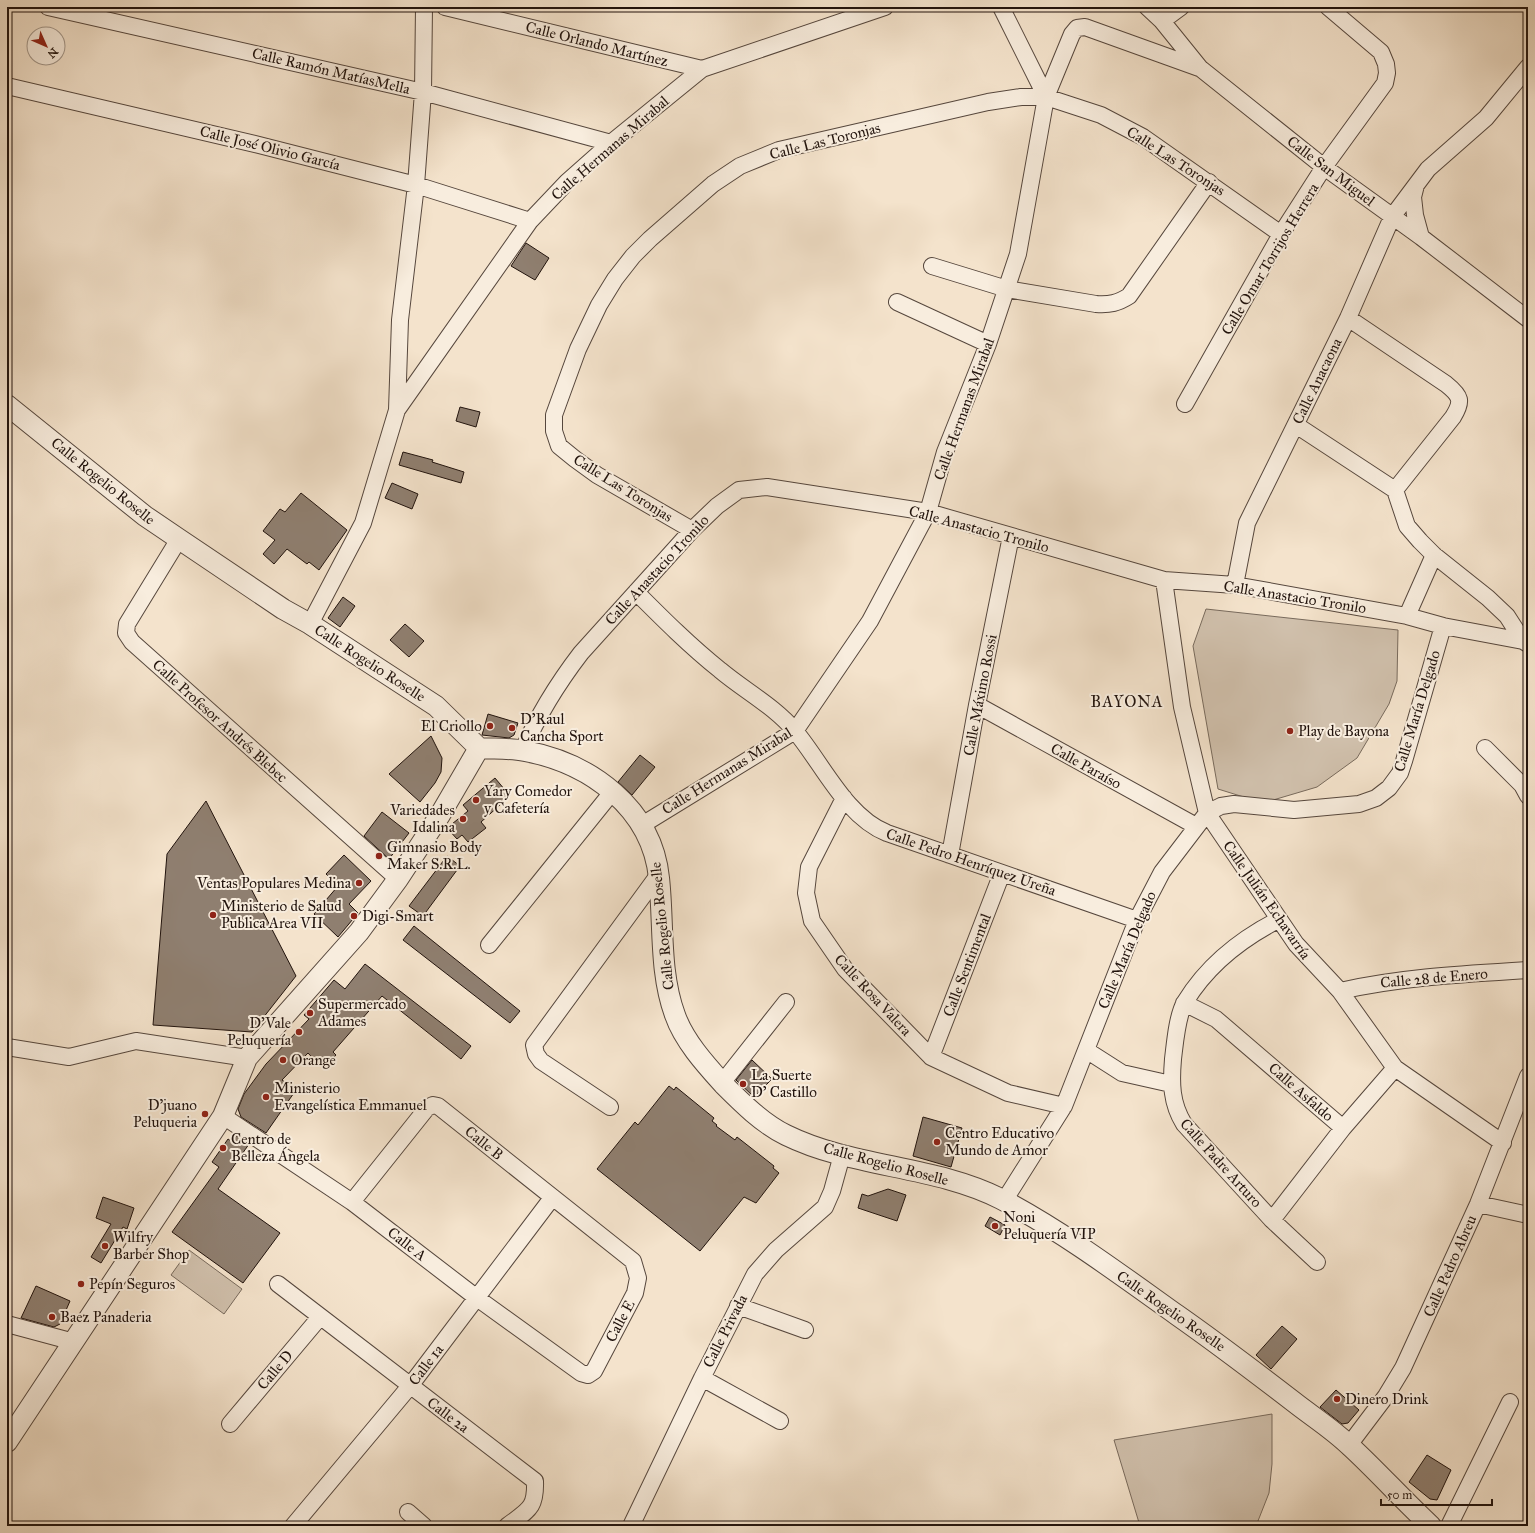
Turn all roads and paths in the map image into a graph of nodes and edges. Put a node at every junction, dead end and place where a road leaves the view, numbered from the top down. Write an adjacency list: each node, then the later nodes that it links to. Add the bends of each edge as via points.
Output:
1 (48, 7): 15 (street, Calle Ramón MatíasMella)
2 (424, 7): 15 (street)
3 (445, 7): 13 (street, Calle Orlando Martínez)
4 (852, 7): 9 (street)
5 (1001, 7): 16 (street)
6 (1147, 7): 10 (street, Calle San Miguel)
7 (1181, 7): 10 (street)
8 (1328, 7): 18 (street, Calle Omar Torrijos Herrera, via 1381,52 1387,73 1385,83)
9 (878, 9): 13 (street, Calle Hermanas Mirabal)
10 (1162, 21): 12 (street, Calle San Miguel)
11 (1528, 67): 21 (street, Calle Anacaona, via 1486,118 1428,169)
12 (1200, 68): 16 (street, Calle Hermanas Mirabal, via 1085,28 1077,28 1072,34); 18 (street, Calle San Miguel)
13 (702, 69): 17 (street, Calle Hermanas Mirabal)
14 (7, 86): 20 (street, Calle José Olivio García)
15 (423, 92): 17 (street, Calle Ramón MatíasMella); 20 (street)
16 (1046, 97): 19 (street, Calle Las Toronjas, via 1101,116 1143,137); 27 (street, Calle Hermanas Mirabal, via 1018,254); 38 (street, Calle Las Toronjas, via 1021,97 988,102 779,150 727,174 633,256 598,305 578,349 554,415 554,431 560,446 574,459)
17 (610, 144): 23 (street, Calle Hermanas Mirabal, via 567,182)
18 (1324, 167): 22 (street, Calle San Miguel); 24 (street, Calle Omar Torrijos Herrera)
19 (1209, 182): 24 (street, Calle Las Toronjas); 27 (street, via 1136,287 1120,302 1110,305 1096,304)
20 (416, 185): 23 (street, Calle José Olivio García); 34 (street, via 400,320)
21 (1416, 185): 22 (street, Calle Anacaona); 25 (street, Calle Anacaona, via 1413,197 1414,215)
22 (1392, 217): 25 (street, Calle San Miguel); 29 (street, Calle Anacaona)
23 (530, 221): 34 (street, Calle Hermanas Mirabal)
24 (1281, 234): 32 (street, Calle Omar Torrijos Herrera)
25 (1421, 237): 30 (street, Calle San Miguel)
26 (932, 266): 27 (street)
27 (1007, 289): 31 (street, Calle Hermanas Mirabal)
28 (897, 302): 31 (street)
29 (1348, 318): 35 (street, Calle Anacaona); 36 (street, via 1446,384 1456,392 1459,399 1459,407 1453,417)
30 (1528, 319)
31 (988, 344): 37 (street, Calle Hermanas Mirabal, via 945,452)
32 (1185, 404)
33 (7, 405): 40 (street, Calle Rogelio Roselle, via 145,516)
34 (397, 410): 46 (street, via 363,523)
35 (1296, 425): 36 (street); 43 (street, Calle Anacaona, via 1247,523)
36 (1395, 490): 41 (street, via 1407,526)
37 (928, 512): 38 (street, Calle Anastacio Tronilo, via 767,487 753,488 739,490 728,497); 39 (street, Calle Anastacio Tronilo); 50 (street, Calle Hermanas Mirabal, via 870,622)
38 (692, 530): 44 (street, Calle Anastacio Tronilo)
39 (1011, 536): 42 (street, Calle Anastacio Tronilo); 49 (street, Calle Máximo Rossi)
40 (178, 539): 46 (street, Calle Rogelio Roselle, via 283,609); 63 (street, Calle Profesor Andrés Blebec, via 127,624 126,633 132,642)
41 (1434, 555): 45 (street); 48 (street, via 1507,616)
42 (1164, 580): 43 (street, Calle Anastacio Tronilo); 57 (street, Calle Julián Echavarría, via 1182,707)
43 (1235, 585): 45 (street, Calle Anastacio Tronilo)
44 (636, 592): 50 (street, Calle Pedro Henríquez Ureña, via 721,671 763,702); 53 (street, Calle Anastacio Tronilo, via 566,673 545,706)
45 (1407, 616): 47 (street, Calle Anastacio Tronilo)
46 (310, 624): 51 (street, Calle Rogelio Roselle, via 436,706)
47 (1443, 626): 48 (street, Calle Anastacio Tronilo); 57 (street, Calle María Delgado, via 1407,754 1400,773 1389,788 1376,798 1341,807 1294,810 1234,804 1221,806)
48 (1526, 643)
49 (977, 705): 59 (street, Calle Paraíso); 60 (street, Calle Máximo Rossi)
50 (795, 731): 56 (street, Calle Pedro Henríquez Ureña); 58 (street, Calle Hermanas Mirabal)
51 (479, 748): 53 (street, Calle Rogelio Roselle); 63 (street, via 440,815)
52 (1486, 748): 55 (street, via 1522,785)
53 (523, 750): 54 (street, Calle Rogelio Roselle, via 559,760 581,770)
54 (613, 791): 58 (street, Calle Rogelio Roselle); 66 (street)
55 (1528, 796)
56 (844, 798): 60 (street, Calle Pedro Henríquez Ureña, via 880,830); 73 (street, Calle Rosa Valera, via 809,867 806,893 812,921 845,969)
57 (1207, 813): 59 (street, Calle María Delgado); 65 (street, Calle Julián Echavarría)
58 (642, 825): 62 (street, Calle Rogelio Roselle, via 653,850)
59 (1196, 826): 64 (street, Calle María Delgado, via 1162,872)
60 (950, 855): 61 (street, Calle Pedro Henríquez Ureña)
61 (1002, 873): 64 (street, Calle Pedro Henríquez Ureña); 73 (street, Calle Sentimental)
62 (659, 874): 77 (street, Calle Rogelio Roselle, via 666,984 675,1016 695,1050); 80 (street, via 534,1045 541,1061)
63 (398, 879): 74 (street, via 359,932)
64 (1137, 920): 72 (street, Calle María Delgado)
65 (1278, 920): 68 (street, Calle Julián Echavarría, via 1304,954); 70 (street, Calle Padre Arturo, via 1253,933 1232,949 1207,972)
66 (490, 945)
67 (1528, 970): 68 (street, Calle 28 de Enero, via 1377,983)
68 (1340, 991): 75 (street, Calle Julián Echavarría)
69 (786, 1002): 77 (street)
70 (1184, 1004): 78 (street, Calle Padre Arturo, via 1175,1038); 82 (street, Calle Asfaldo, via 1216,1019)
71 (7, 1048): 74 (street, via 69,1057 136,1041)
72 (1086, 1050): 78 (street, via 1122,1073); 79 (street, Calle María Delgado)
73 (931, 1057): 79 (street, Calle Rosa Valera, via 1008,1093)
74 (247, 1058): 81 (street)
75 (1395, 1068): 82 (street); 83 (street, Calle Julián Echavarría)
76 (1528, 1076): 83 (street, Calle Pedro Abreu)
77 (722, 1083): 84 (street, Calle Rogelio Roselle, via 760,1117 785,1134)
78 (1171, 1084): 90 (street, Calle Padre Arturo, via 1176,1108 1184,1124)
79 (1064, 1106): 86 (street, Calle María Delgado)
80 (610, 1108)
81 (223, 1116): 87 (street, Calle A); 99 (street)
82 (1343, 1128): 90 (street, Calle Asfaldo)
83 (1503, 1143): 88 (street, Calle Pedro Abreu)
84 (842, 1155): 86 (street, Calle Rogelio Roselle, via 963,1184); 95 (street, Calle Privada, via 825,1207 776,1250 755,1274)
85 (552, 1198): 87 (street, Calle B, via 438,1106 433,1105 427,1108); 91 (street, Calle B); 94 (street, Calle 1a)
86 (1004, 1201): 107 (street, Calle Rogelio Roselle, via 1042,1223 1222,1347)
87 (352, 1202): 94 (street, Calle A)
88 (1478, 1204): 89 (street); 107 (street, Calle Pedro Abreu, via 1402,1368 1386,1396)
89 (1528, 1215)
90 (1272, 1220): 92 (street, Calle Padre Arturo)
91 (633, 1261): 100 (street, Calle E, via 638,1278 635,1293 594,1371)
92 (1316, 1262)
93 (278, 1284): 96 (street, Calle 2a)
94 (477, 1298): 100 (street, Calle A, via 581,1373); 102 (street, Calle 1a)
95 (738, 1306): 98 (street); 101 (street, Calle Privada)
96 (320, 1317): 102 (street, Calle 2a); 105 (street, Calle D)
97 (7, 1324): 99 (street)
98 (805, 1330)
99 (74, 1342): 106 (street)
100 (588, 1375)
101 (702, 1378): 104 (street); 112 (street, Calle Privada)
102 (410, 1386): 109 (street, Calle 1a); 111 (street, Calle 2a, via 535,1481 535,1498 528,1511)
103 (1510, 1402): 114 (street)
104 (780, 1421)
105 (230, 1424)
106 (7, 1442)
107 (1349, 1445): 113 (street, Calle Rogelio Roselle)
108 (408, 1512): 110 (street)
109 (293, 1526)
110 (424, 1526)
111 (507, 1526)
112 (631, 1526)
113 (1430, 1526)
114 (1449, 1526)

